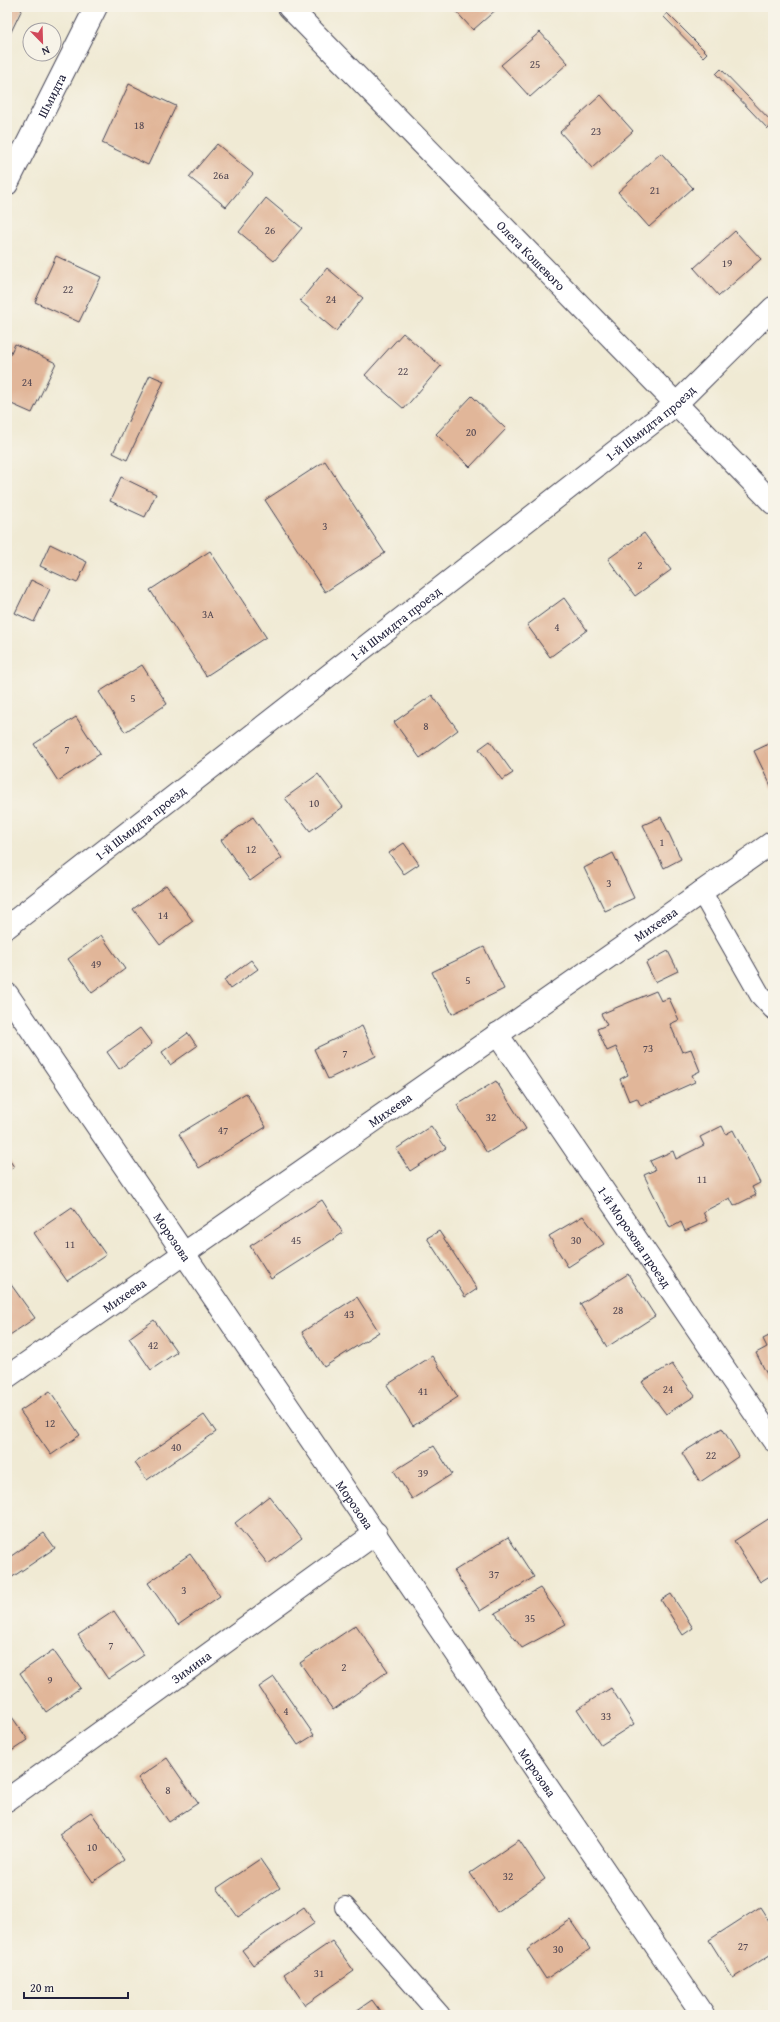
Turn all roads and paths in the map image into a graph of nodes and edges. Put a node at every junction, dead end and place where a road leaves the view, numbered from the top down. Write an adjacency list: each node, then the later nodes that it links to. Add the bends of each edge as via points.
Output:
1 (96, 7): 3 (street, Шмидта)
2 (289, 7): 5 (street, Олега Кошевого)
3 (7, 184)
4 (773, 308): 5 (street, 1-й Шмидта проезд)
5 (676, 404): 6 (street, Олега Кошевого); 9 (street, 1-й Шмидта проезд)
6 (773, 503)
7 (773, 842): 8 (street, Михеева)
8 (701, 891): 11 (lane, via 760,995); 12 (street, Михеева)
9 (7, 927)
10 (7, 994): 13 (street, Морозова)
11 (773, 1009)
12 (497, 1034): 13 (street, Михеева); 15 (street, 1-й Морозова проезд)
13 (184, 1253): 14 (street, Михеева); 16 (street, Морозова)
14 (7, 1377)
15 (773, 1440)
16 (376, 1533): 17 (street, Зимина); 20 (street, Морозова)
17 (7, 1800)
18 (345, 1907): 19 (lane)
19 (440, 2015)
20 (703, 2015)

